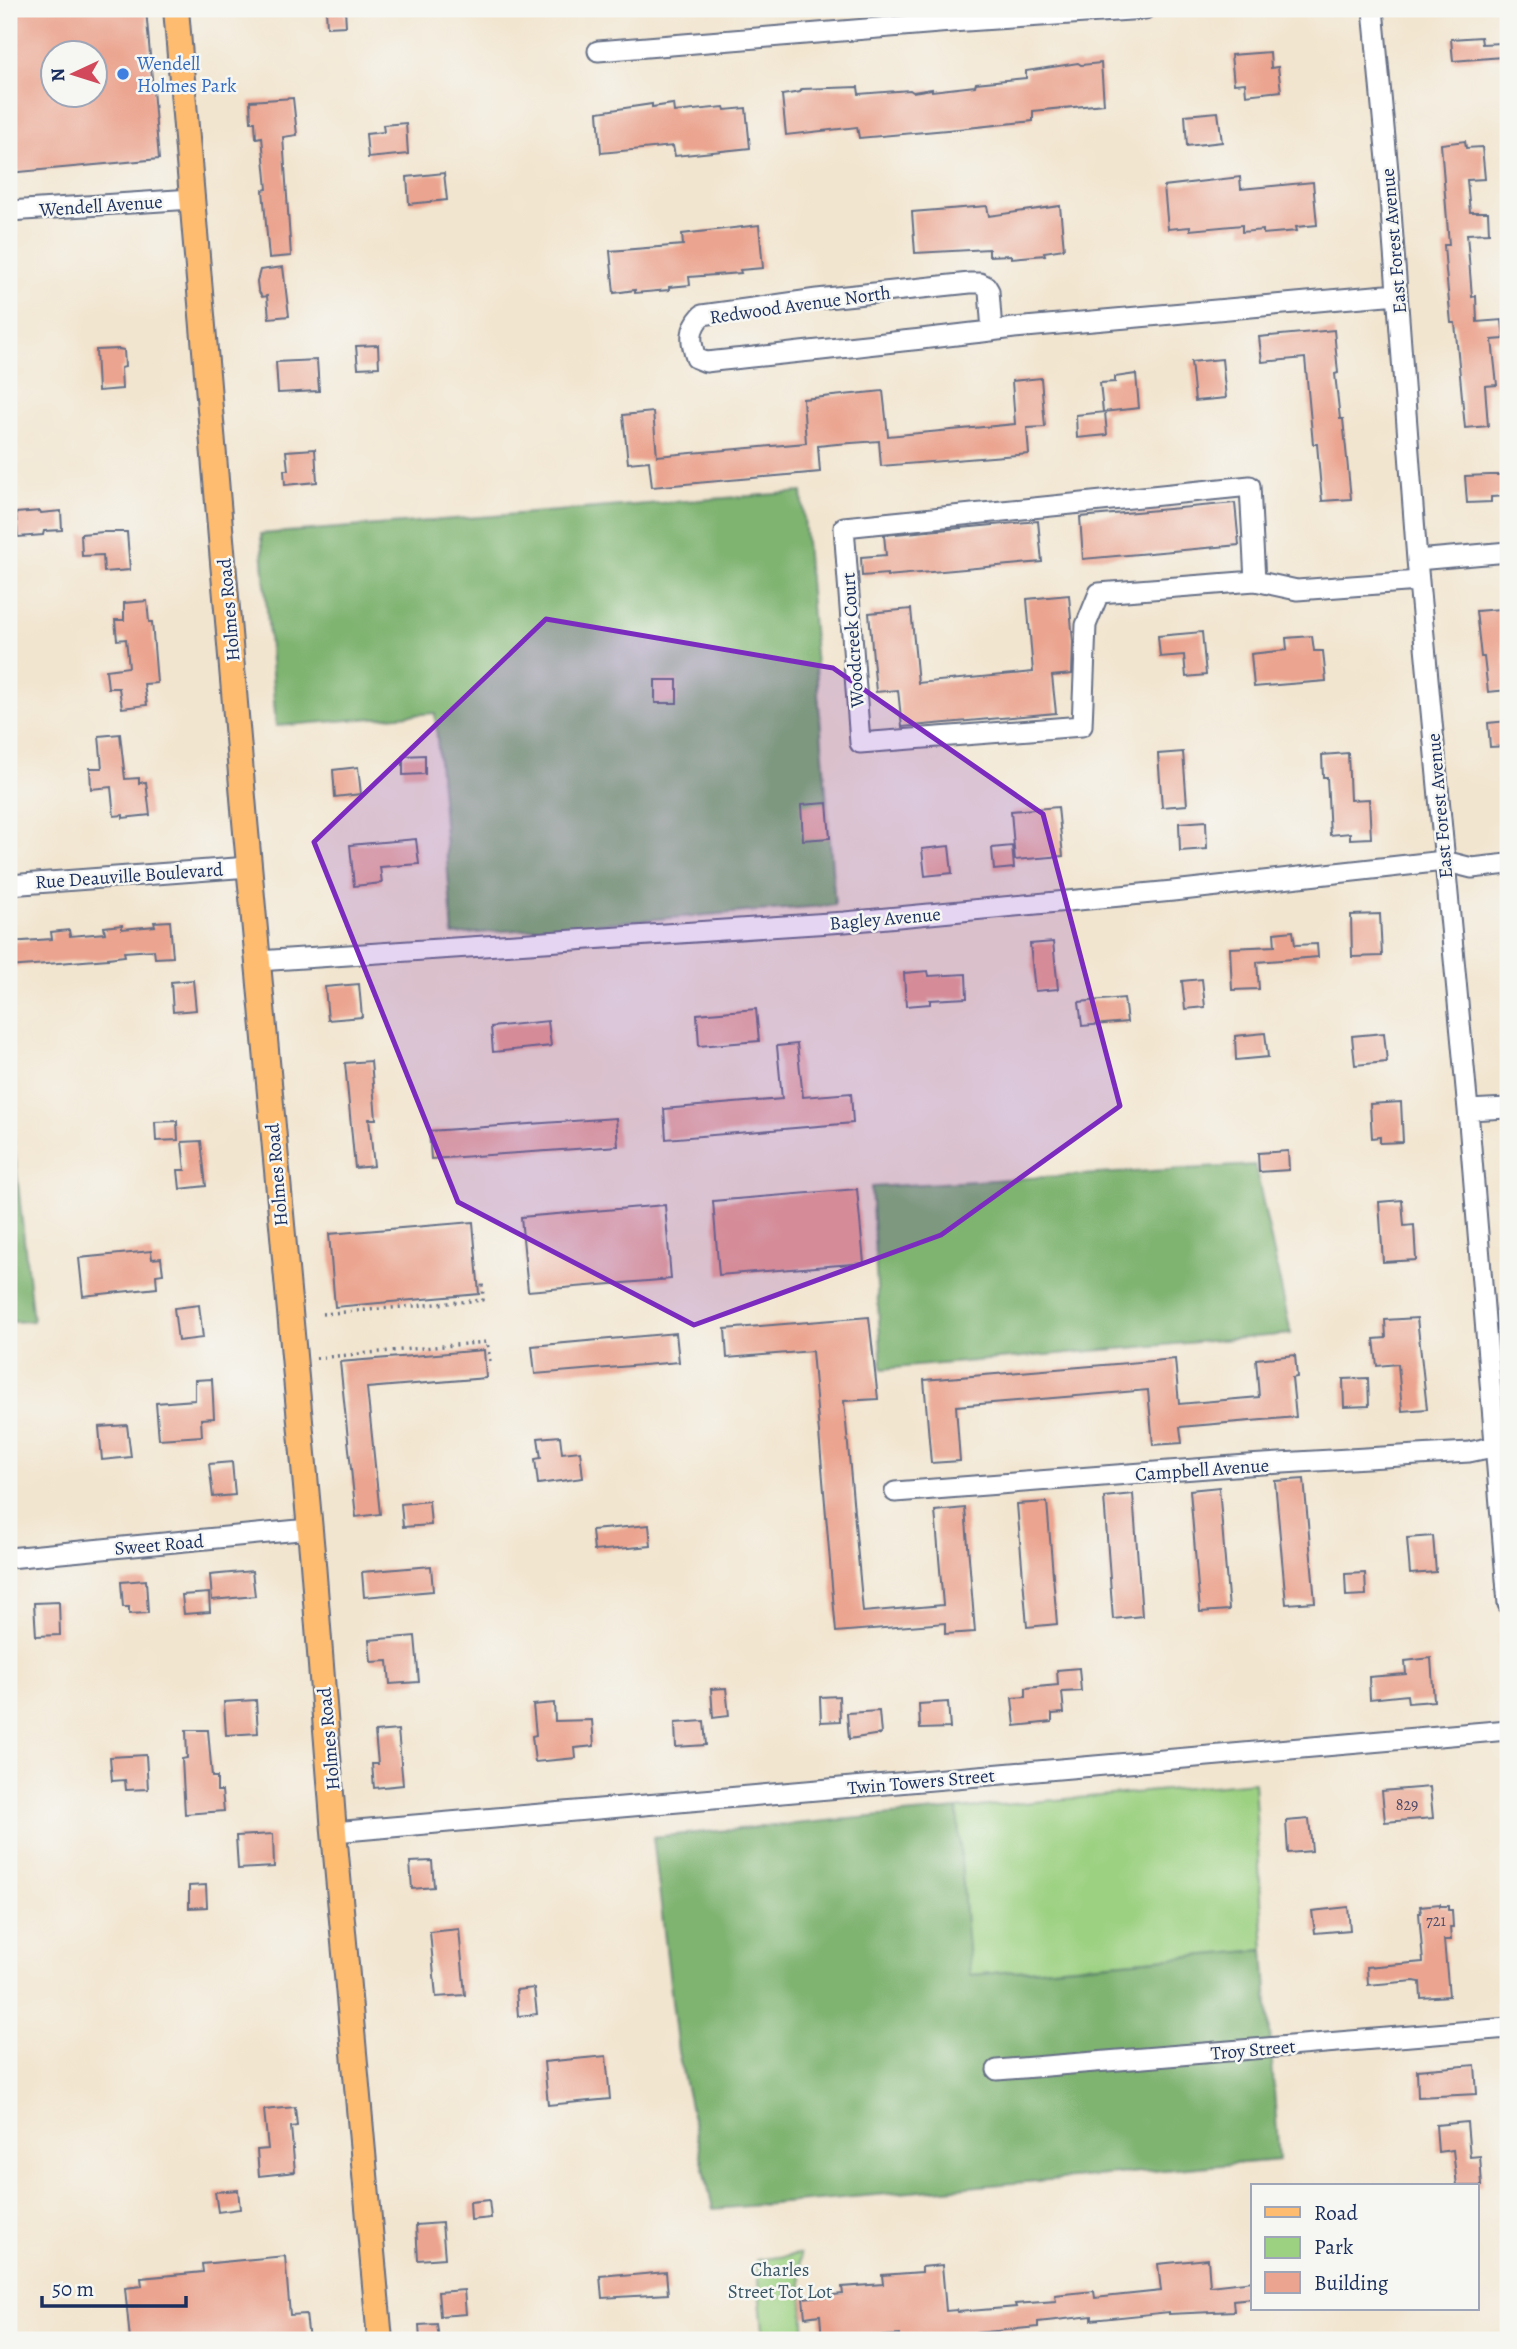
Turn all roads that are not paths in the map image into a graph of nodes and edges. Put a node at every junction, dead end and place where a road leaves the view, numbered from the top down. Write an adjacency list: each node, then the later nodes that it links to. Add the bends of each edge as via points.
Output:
1 (176, 9): 5 (main road, Holmes Road)
2 (1145, 9): 4 (street)
3 (1373, 9): 7 (street, East Forest Avenue)
4 (598, 51)
5 (192, 199): 6 (street, Wendell Avenue); 15 (main road, Holmes Road)
6 (9, 211)
7 (1398, 294): 8 (street, Redwood Avenue North); 10 (street, East Forest Avenue)
8 (992, 331): 8 (street, Redwood Avenue North, via 706,362 696,358 691,344 694,323 702,315 970,283 980,283 989,291)
9 (1508, 552): 10 (street)
10 (1417, 561): 12 (street, East Forest Avenue)
11 (1255, 581): 11 (street, Woodcreek Court, via 1250,486 844,527 860,743 1082,726 1086,625 1099,593); 12 (street, Woodcreek Court, via 1297,590)
12 (1419, 581): 13 (street, East Forest Avenue)
13 (1444, 861): 14 (street, Bagley Avenue, via 1472,868); 17 (street, Bagley Avenue, via 845,922); 19 (street, East Forest Avenue)
14 (1508, 864)
15 (249, 867): 16 (street, Rue Deauville Boulevard); 17 (main road, Holmes Road)
16 (9, 885)
17 (258, 961): 22 (main road, Holmes Road)
18 (1508, 1108): 19 (street)
19 (1468, 1110): 20 (street, East Forest Avenue)
20 (1502, 1445): 21 (street, Campbell Avenue, via 1469,1452); 24 (street, East Forest Avenue)
21 (895, 1492)
22 (309, 1530): 23 (street, Sweet Road); 26 (main road, Holmes Road)
23 (9, 1558)
24 (1508, 1604)
25 (1508, 1730): 26 (street, Twin Towers Street)
26 (334, 1832): 29 (main road, Holmes Road)
27 (1508, 2028): 28 (street, Troy Street)
28 (997, 2070)
29 (380, 2340)

